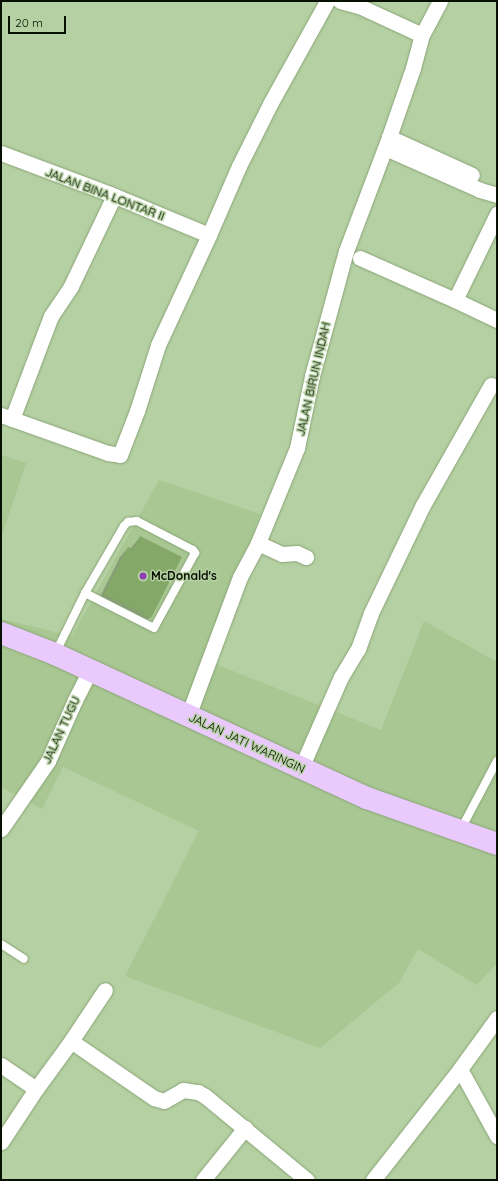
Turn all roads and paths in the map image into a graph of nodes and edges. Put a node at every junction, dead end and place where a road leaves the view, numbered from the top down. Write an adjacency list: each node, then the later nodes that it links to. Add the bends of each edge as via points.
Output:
1 (327, 1): 12 (street, via 252,139)
2 (340, 1): 4 (street, via 359,6)
3 (440, 1): 4 (street, JALAN BIRUN INDAH)
4 (422, 35): 5 (street, JALAN BIRUN INDAH)
5 (390, 137): 8 (street); 18 (street, JALAN BIRUN INDAH, via 346,251 312,376 297,448)
6 (394, 152): 9 (street)
7 (1, 153): 10 (street, JALAN BINA LONTAR II)
8 (472, 175)
9 (497, 195)
10 (114, 196): 12 (street, JALAN BINA LONTAR II); 17 (street, via 71,286 51,316)
11 (497, 214): 14 (street)
12 (209, 235): 17 (street, via 158,345 120,455)
13 (360, 258): 14 (street)
14 (455, 300): 15 (street)
15 (497, 320)
16 (491, 385): 26 (street, via 423,505 371,613 358,649 341,677)
17 (6, 417)
18 (258, 543): 19 (street, via 282,554 296,553); 24 (street, JALAN BIRUN INDAH, via 240,578)
19 (306, 557)
20 (85, 593): 20 (lane, via 128,522 137,521 195,553 154,628); 22 (lane)
21 (1, 633): 22 (main road, JALAN JATI WARINGIN)
22 (55, 654): 23 (main road, JALAN JATI WARINGIN)
23 (90, 670): 24 (main road, JALAN JATI WARINGIN); 27 (street, JALAN TUGU, via 48,761)
24 (188, 716): 26 (main road, JALAN JATI WARINGIN)
25 (497, 761): 28 (lane)
26 (301, 768): 28 (main road, JALAN JATI WARINGIN, via 367,798)
27 (1, 829)
28 (460, 830): 29 (main road, JALAN JATI WARINGIN)
29 (497, 844)
30 (1, 944): 31 (lane)
31 (24, 959)
32 (105, 990): 34 (street)
33 (497, 1018): 36 (street)
34 (71, 1041): 37 (street); 38 (street, via 154,1098 164,1101 183,1090 198,1092)
35 (1, 1066): 37 (street)
36 (460, 1068): 39 (street); 41 (street)
37 (36, 1089): 40 (street)
38 (245, 1128): 42 (street); 43 (street)
39 (497, 1136)
40 (1, 1142)
41 (380, 1177)
42 (203, 1180)
43 (307, 1180)

